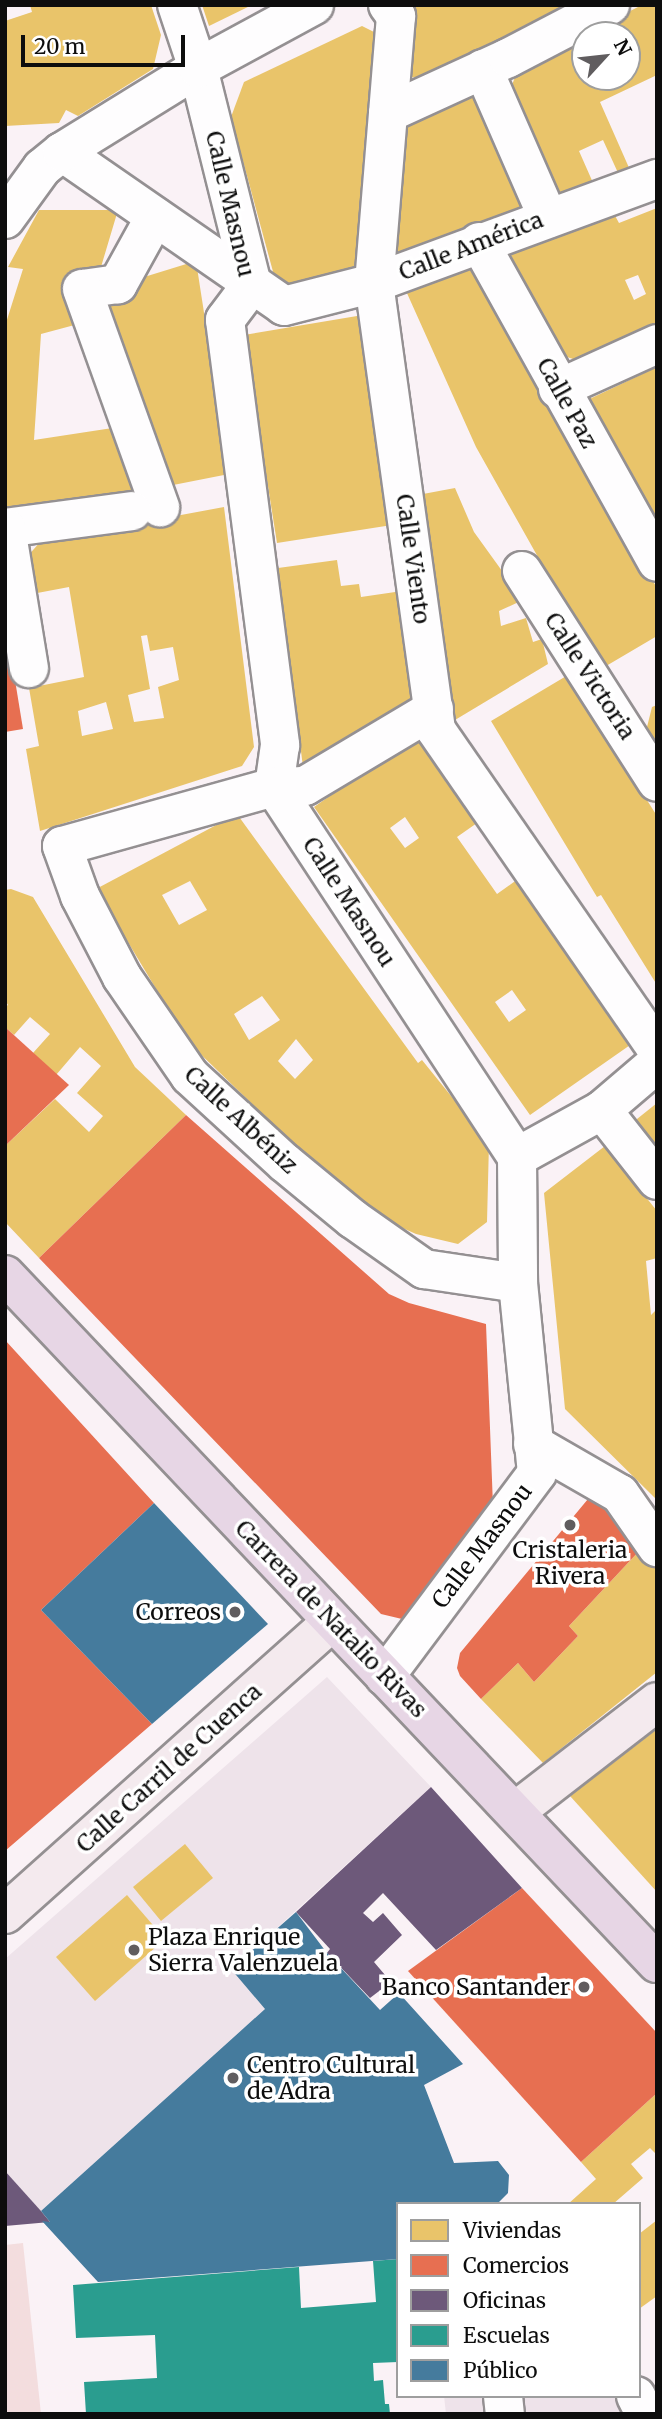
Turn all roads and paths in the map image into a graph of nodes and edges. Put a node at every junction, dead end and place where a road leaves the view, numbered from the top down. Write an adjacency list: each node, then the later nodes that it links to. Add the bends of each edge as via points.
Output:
1 (177, 5): 5 (street, Calle Masnou)
2 (314, 5): 5 (street)
3 (388, 5): 7 (street, Calle Viento, via 396,16)
4 (610, 5): 6 (street)
5 (198, 68): 8 (street); 15 (street, Calle Masnou)
6 (483, 69): 7 (street); 11 (street)
7 (388, 113): 14 (street, Calle Viento)
8 (62, 152): 10 (street); 12 (street, via 42,167)
9 (657, 179): 11 (street, Calle América)
10 (155, 217): 15 (street); 18 (street, via 118,284 82,289 146,509)
11 (548, 218): 13 (street, Calle América)
12 (5, 219)
13 (479, 242): 14 (street, Calle América); 17 (street, Calle Paz)
14 (374, 283): 15 (street, Calle América, via 284,306); 22 (street, Calle Viento)
15 (251, 284): 24 (street, Calle Masnou, via 225,320 280,745)
16 (657, 344): 17 (street)
17 (558, 389): 19 (street, Calle Paz)
18 (6, 528): 21 (street)
19 (654, 552)
20 (522, 571): 23 (street, Calle Victoria)
21 (29, 668)
22 (434, 709): 24 (street, via 305,786); 25 (street, Calle Viento, via 436,730)
23 (657, 782)
24 (274, 788): 28 (street, Calle Masnou); 31 (street, Calle Albéniz, via 62,846 80,896 122,977 190,1076 285,1163 424,1269)
25 (657, 1049)
26 (657, 1063): 27 (street)
27 (602, 1110): 28 (street); 29 (street)
28 (517, 1157): 31 (street, Calle Masnou)
29 (657, 1180)
30 (5, 1275): 34 (highway, Carrera de Natalio Rivas)
31 (518, 1283): 32 (street, Calle Masnou)
32 (533, 1444): 33 (street, via 620,1494); 35 (street, Calle Masnou, via 537,1472)
33 (657, 1547)
34 (332, 1622): 35 (highway, Carrera de Natalio Rivas); 38 (street, Calle Carril de Cuenca)
35 (386, 1676): 37 (highway, Carrera de Natalio Rivas)
36 (657, 1702): 37 (street)
37 (516, 1811): 39 (highway, Carrera de Natalio Rivas)
38 (5, 1914)
39 (657, 1963)
40 (637, 2398): 41 (street)
41 (645, 2414)

